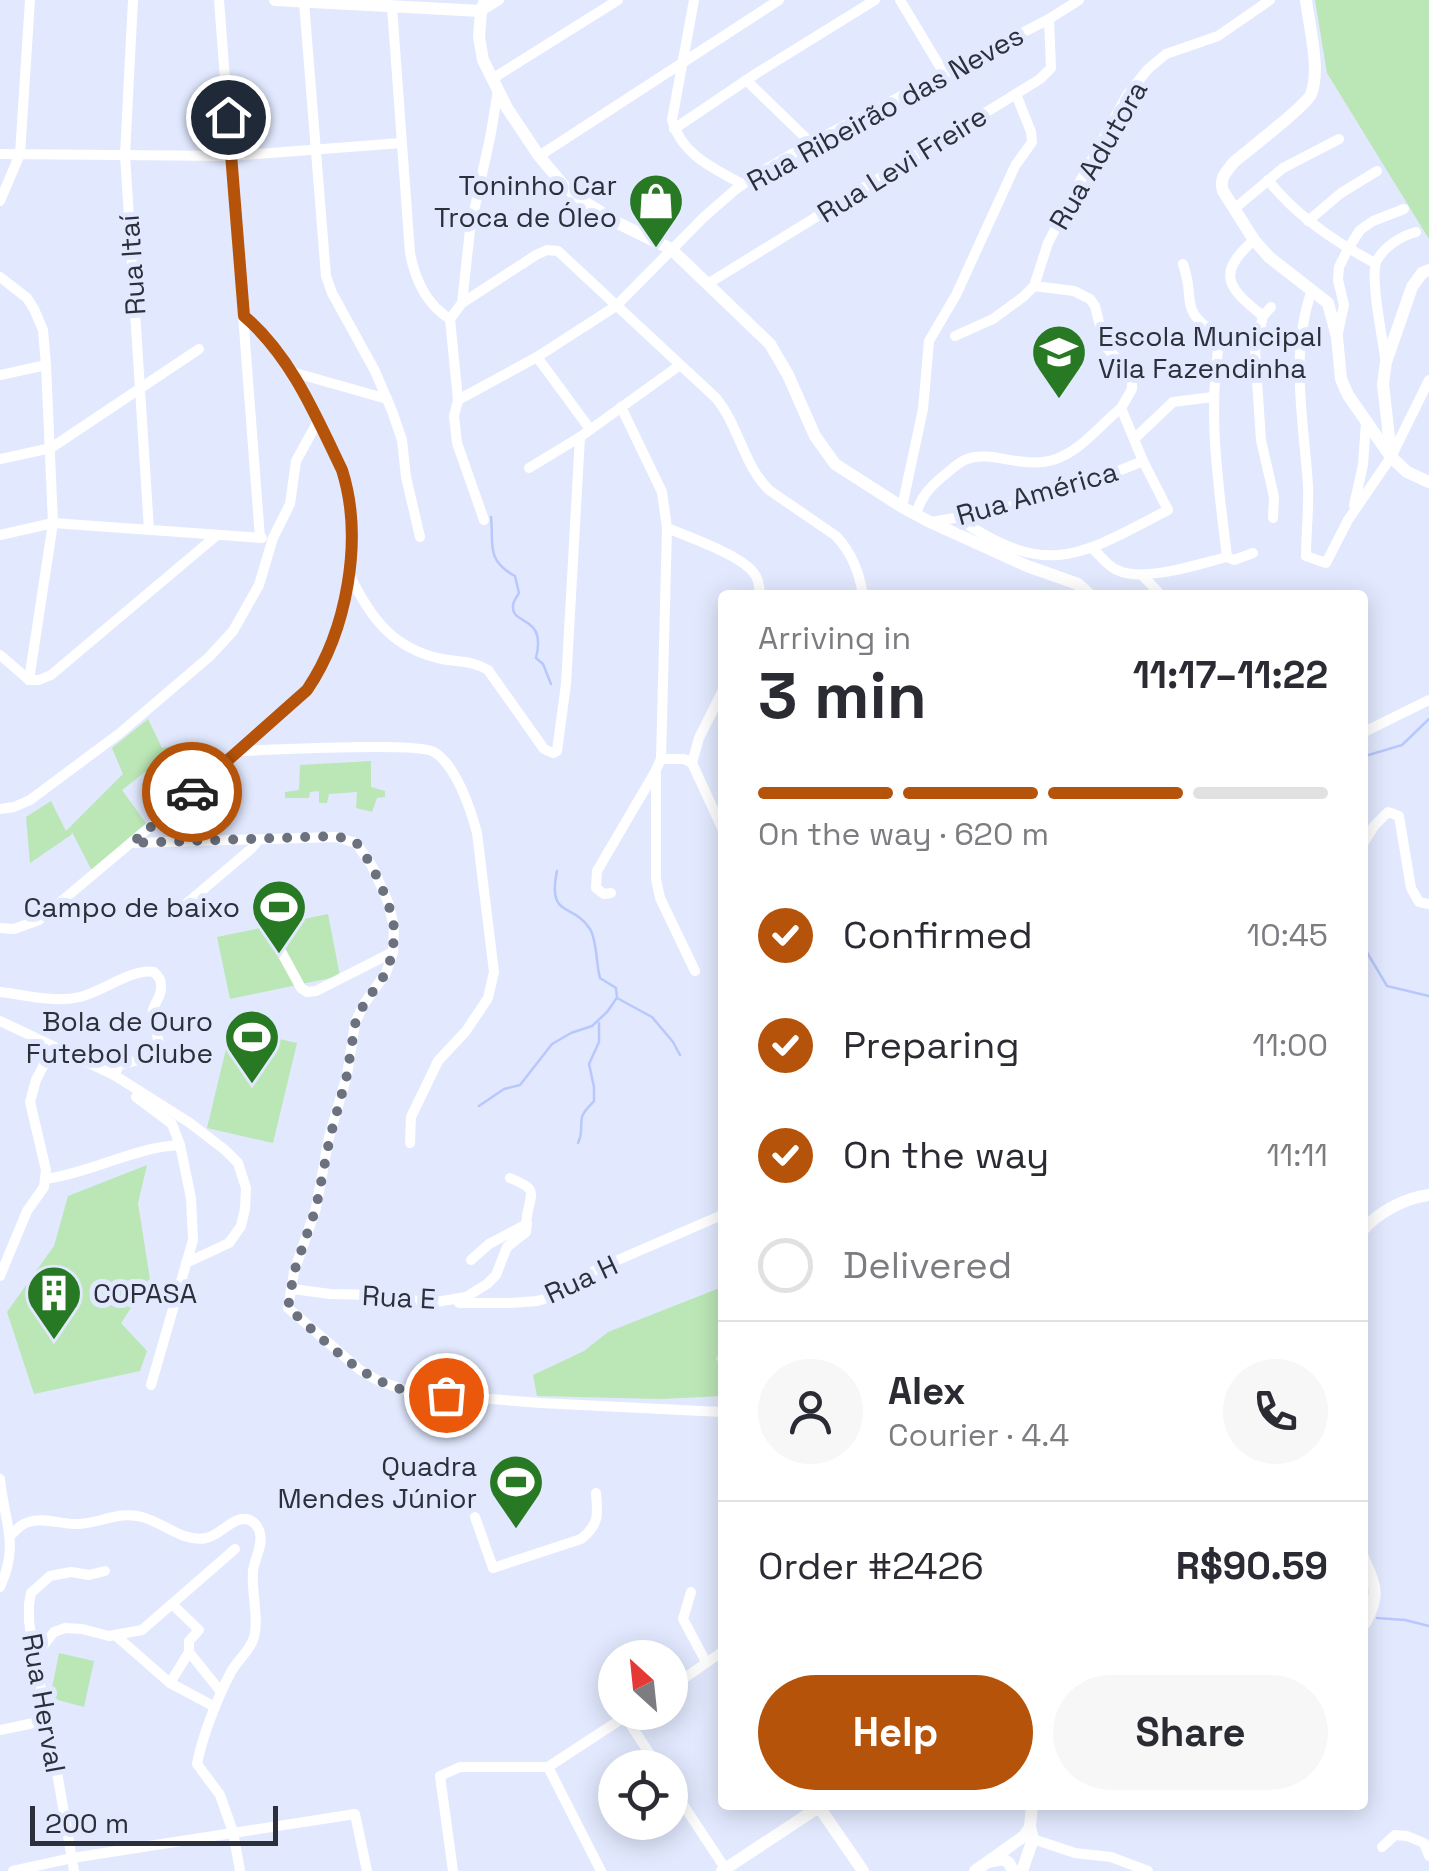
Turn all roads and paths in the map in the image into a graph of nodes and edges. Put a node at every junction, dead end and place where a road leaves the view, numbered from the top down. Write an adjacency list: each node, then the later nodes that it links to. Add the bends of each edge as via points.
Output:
1 (30, 0): 32 (street)
2 (133, 0): 33 (street, Rua Itaí)
3 (219, 0): 34 (street)
4 (275, 0): 14 (street)
5 (499, 0): 16 (street)
6 (618, 0): 22 (street)
7 (694, 0): 19 (street)
8 (780, 0): 19 (street)
9 (876, 0): 21 (street)
10 (900, 0): 20 (street)
11 (1079, 0): 18 (street, Rua Ribeirão das Neves)
12 (1270, 0): 52 (street, Rua Adutora, via 1218,36 1166,54 1148,69 1072,196)
13 (1306, 0): 40 (street, via 1311,96 1224,175 1222,191)
14 (304, 2): 17 (street); 30 (street)
15 (411, 4): 16 (street); 17 (street)
16 (483, 6): 22 (street, via 479,42)
17 (392, 7): 28 (street)
18 (1049, 19): 20 (street, Rua Ribeirão das Neves); 23 (street, Rua Levi Freire, via 1051,68)
19 (682, 63): 25 (street); 35 (street)
20 (944, 75): 29 (street, Rua Ribeirão das Neves)
21 (746, 80): 25 (street); 29 (street)
22 (495, 85): 24 (street); 26 (street)
23 (1016, 94): 51 (street, Rua Levi Freire); 86 (street, via 1032,142 929,341)
24 (507, 108): 26 (street); 35 (street)
25 (674, 129): 38 (street, via 704,163)
26 (491, 133): 54 (street)
27 (1339, 138): 37 (street)
28 (401, 143): 30 (street); 57 (street, via 414,272)
29 (812, 144): 38 (street, Rua Ribeirão das Neves)
30 (316, 149): 34 (street); 72 (street, via 326,276)
31 (0, 154): 32 (street)
32 (20, 154): 33 (street); 39 (street)
33 (125, 155): 34 (street); 70 (street, Rua Itaí)
34 (231, 156): 56 (street)
35 (539, 156): 45 (street, via 588,204)
36 (1377, 171): 42 (street)
37 (1268, 180): 40 (street); 42 (street)
38 (742, 184): 45 (street, Rua Ribeirão das Neves)
39 (0, 201)
40 (1234, 209): 44 (street)
41 (1404, 209): 46 (street, via 1360,230)
42 (1308, 221): 46 (street)
43 (1416, 232): 47 (street, via 1394,242)
44 (1254, 240): 53 (street); 59 (street, via 1232,261 1230,276 1233,289 1267,312)
45 (672, 249): 51 (street); 55 (street, Rua Ribeirão das Neves)
46 (1348, 249): 47 (street); 61 (street, via 1339,267 1344,305)
47 (1375, 263): 64 (street)
48 (1182, 264): 60 (street, via 1193,314)
49 (1429, 270): 64 (street, via 1412,287)
50 (0, 277): 65 (street, via 34,308)
51 (708, 283): 86 (street, via 770,344 836,464)
52 (1034, 286): 58 (street, via 993,319); 75 (street, via 1085,294 1095,306 1105,346 1132,380)
53 (1312, 290): 61 (street, via 1328,303); 91 (street, via 1300,365 1306,556 1326,563)
54 (462, 303): 55 (street, via 552,250); 57 (street)
55 (616, 306): 63 (street, Rua Ribeirão das Neves); 66 (street)
56 (244, 316): 67 (street); 99 (street)
57 (450, 319): 73 (street)
58 (955, 336)
59 (1258, 336): 60 (street); 88 (street, via 1261,440)
60 (1220, 337): 71 (street)
61 (1338, 337): 77 (street, via 1341,379)
62 (200, 349): 70 (street)
63 (537, 357): 73 (street, Rua Ribeirão das Neves); 78 (street)
64 (1386, 362): 81 (street)
65 (46, 365): 68 (street); 80 (street)
66 (680, 365): 74 (street); 107 (street, via 722,406 768,490 845,545)
67 (292, 372): 72 (street); 76 (street)
68 (0, 375)
69 (1428, 386): 81 (street)
70 (140, 390): 80 (street); 95 (street, Rua Itaí)
71 (1213, 397): 79 (street, via 1173,402); 103 (street)
72 (386, 399): 98 (street, via 402,440)
73 (458, 400): 90 (street, via 457,443)
74 (621, 407): 78 (street); 94 (street, via 662,492)
75 (1121, 408): 79 (street); 87 (street, via 1056,460 968,459 929,489)
76 (318, 421): 100 (street, via 296,462 290,504); 105 (street, via 346,484)
77 (1366, 422): 81 (street); 91 (street, via 1364,465)
78 (585, 433): 84 (street); 105 (street, via 557,751 544,748 488,670 400,644)
79 (1134, 439): 83 (street)
80 (51, 448): 82 (street); 93 (street)
81 (1391, 457): 85 (street); 91 (street)
82 (0, 459)
83 (1144, 462): 89 (street, Rua América); 101 (street, via 1168,510)
84 (528, 468)
85 (1429, 482)
86 (902, 507): 87 (street)
87 (916, 515): 92 (street)
88 (1274, 518)
89 (959, 519): 92 (street, Rua América); 101 (street, via 1031,554)
90 (484, 520)
91 (1348, 520)
92 (930, 522): 108 (street)
93 (54, 524): 95 (street); 96 (street); 111 (street)
94 (668, 528): 106 (street, via 748,566); 117 (street)
95 (148, 530): 97 (street)
96 (0, 535)
97 (216, 536): 99 (street); 111 (street, via 50,675)
98 (420, 537)
99 (260, 538): 100 (street)
100 (273, 538): 118 (street, via 248,606 209,657 69,772 30,800)
101 (1093, 548): 104 (street, via 1110,567)
102 (1254, 553): 103 (street)
103 (1226, 558): 104 (street)
104 (1142, 575): 109 (street)
105 (350, 577): 115 (street, via 317,675)
106 (760, 590)
107 (862, 590)
108 (1085, 590)
109 (1156, 590)
110 (0, 655): 111 (street)
111 (29, 680)
112 (718, 700): 116 (street)
113 (1429, 700): 114 (street)
114 (1368, 730)
115 (240, 751): 122 (street); 135 (street, via 426,749 444,762 472,813 494,972 488,998 438,1061 411,1117)
116 (692, 763): 117 (street); 119 (street)
117 (658, 765): 123 (street, via 597,871 596,888); 129 (street, via 656,879)
118 (0, 809)
119 (718, 819)
120 (1368, 836): 124 (street, via 1388,812 1400,816 1411,888)
121 (258, 840): 122 (street); 125 (street); 128 (street, via 336,836 356,842 388,902)
122 (132, 843): 126 (street, via 38,920)
123 (612, 893)
124 (1429, 904)
125 (173, 915)
126 (0, 928)
127 (271, 933): 128 (street, via 307,992)
128 (393, 952): 146 (street, via 355,1024)
129 (695, 971)
130 (0, 992): 133 (street, via 61,1000 135,972 154,972 162,990 153,1008 158,1052 118,1065)
131 (0, 1021): 132 (street)
132 (53, 1047): 133 (street); 138 (street, via 30,1102)
133 (114, 1076): 144 (street, via 190,1123 242,1170 241,1226 229,1243)
134 (136, 1097): 136 (street, via 172,1124)
135 (410, 1142)
136 (180, 1145): 138 (street); 144 (street, via 191,1198 193,1240)
137 (510, 1178): 141 (street, via 530,1191)
138 (45, 1179): 145 (street)
139 (1429, 1195): 142 (street, via 1390,1209)
140 (718, 1217): 147 (street, Rua H, via 597,1268 561,1294 510,1303)
141 (527, 1224): 143 (street); 147 (street, Rua E, via 487,1284)
142 (1368, 1226)
143 (471, 1260)
144 (186, 1263): 148 (street)
145 (0, 1276)
146 (293, 1289): 147 (street, Rua E); 149 (street, via 288,1308 360,1370 398,1388)
147 (430, 1303)
148 (152, 1385)
149 (718, 1412)
150 (0, 1480): 153 (street)
151 (596, 1493): 152 (street, via 596,1519 580,1539 493,1568)
152 (475, 1517)
153 (11, 1535): 155 (street); 168 (street, via 35,1520 76,1524 119,1515 140,1516 199,1539 245,1518 252,1522 261,1538 253,1570 254,1640)
154 (235, 1549): 160 (street)
155 (4, 1568): 158 (street)
156 (1368, 1570): 161 (street, via 1375,1590)
157 (105, 1571): 164 (street, Rua Herval, via 50,1576 32,1593)
158 (0, 1587)
159 (690, 1592): 165 (street, via 684,1619)
160 (173, 1605): 162 (street, via 142,1630); 163 (street, via 199,1630)
161 (1368, 1617)
162 (114, 1635): 164 (street, via 65,1628); 167 (street)
163 (189, 1647): 167 (street); 168 (street)
164 (34, 1657): 170 (street, Rua Herval)
165 (717, 1658): 166 (street)
166 (688, 1677)
167 (170, 1682): 169 (street)
168 (221, 1692): 169 (street)
169 (214, 1708): 178 (street, via 197,1764 220,1795)
170 (48, 1720): 171 (street); 182 (street, Rua Herval)
171 (0, 1730)
172 (604, 1730): 173 (street)
173 (548, 1767): 189 (street, via 460,1767 440,1776); 190 (street)
174 (814, 1810): 184 (street)
175 (823, 1810): 191 (street)
176 (1032, 1810): 179 (street)
177 (688, 1812): 184 (street)
178 (233, 1832): 182 (street); 187 (street); 188 (street, via 354,1814)
179 (1032, 1833): 183 (street); 193 (street); 194 (street, via 1074,1853)
180 (1382, 1847): 181 (street, via 1395,1835 1408,1836 1424,1843)
181 (1429, 1856)
182 (72, 1858): 185 (street); 186 (street, Rua Herval)
183 (980, 1867): 192 (street, via 1004,1859)
184 (725, 1870)
185 (13, 1871)
186 (74, 1871)
187 (240, 1871)
188 (367, 1871)
189 (453, 1871)
190 (601, 1871)
191 (864, 1871)
192 (1013, 1871)
193 (1022, 1871)
194 (1148, 1871)

